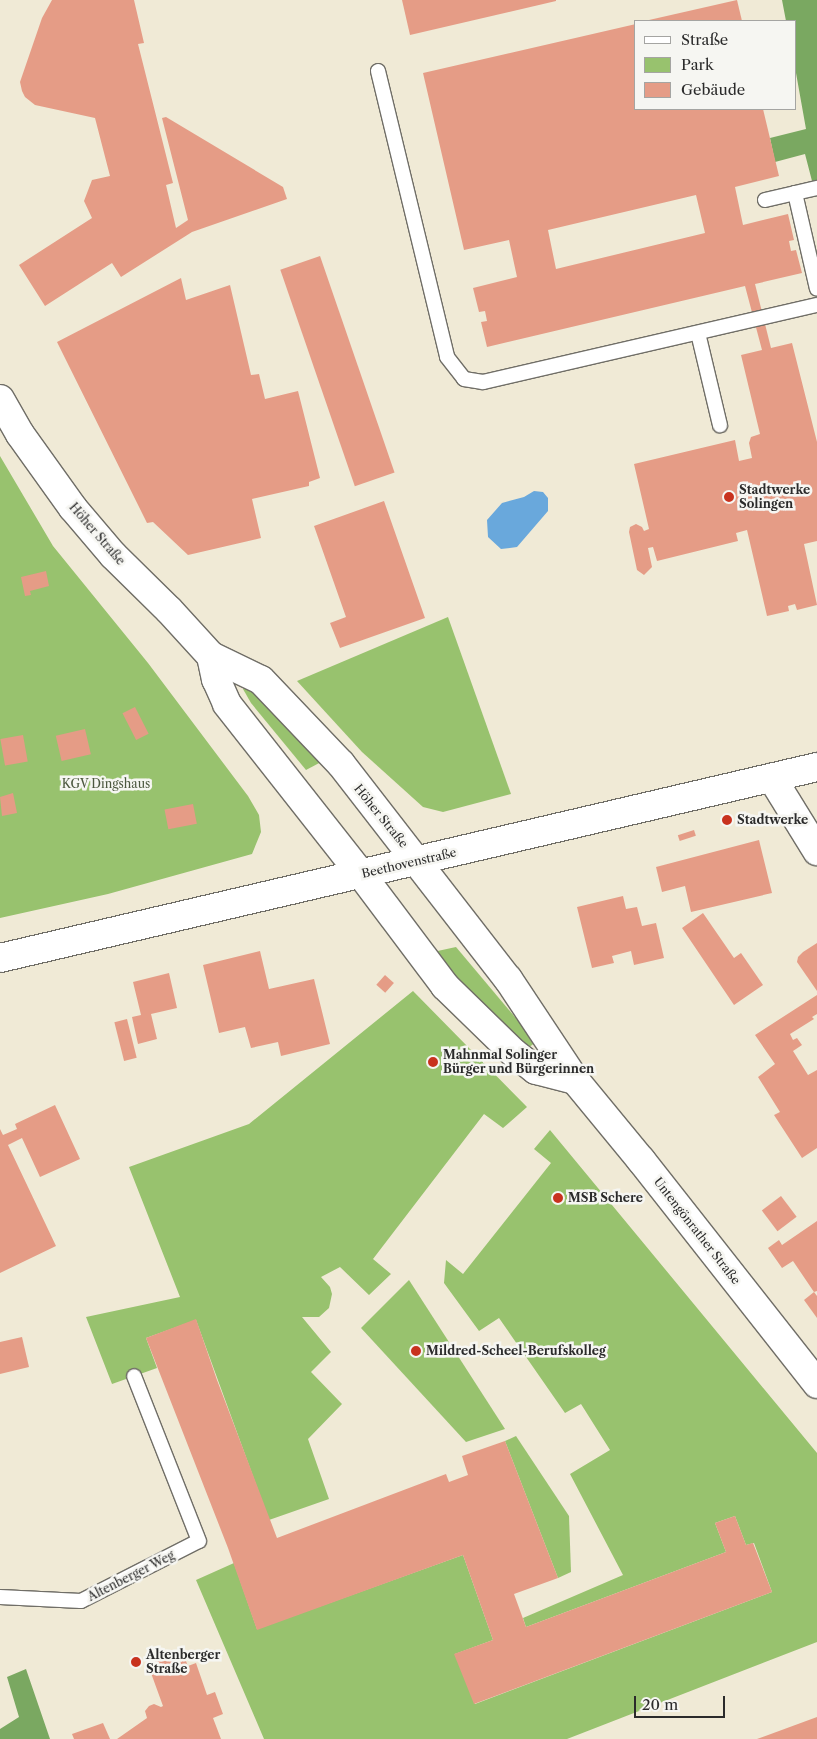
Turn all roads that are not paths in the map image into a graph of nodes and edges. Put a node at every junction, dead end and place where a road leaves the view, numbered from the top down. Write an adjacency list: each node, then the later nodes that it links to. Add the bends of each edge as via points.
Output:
1 (378, 71): 7 (lane, via 448,357 464,380 483,382)
2 (817, 188): 3 (lane)
3 (795, 193): 4 (lane); 5 (lane)
4 (765, 200)
5 (817, 288)
6 (817, 304): 7 (lane)
7 (698, 333): 9 (lane)
8 (0, 399): 10 (street, Höher Straße, via 20,434 73,508 113,555)
9 (720, 425)
10 (211, 656): 14 (street, Höher Straße, via 261,680 341,764); 15 (street, Höher Straße, via 216,679 227,704)
11 (817, 767): 12 (street, Beethovenstraße)
12 (772, 778): 13 (street); 14 (street, Beethovenstraße)
13 (817, 851)
14 (417, 860): 15 (street, Beethovenstraße); 17 (street, Untengönrather Straße, via 508,978)
15 (362, 874): 16 (street, Beethovenstraße); 17 (street, via 445,986 473,1015 536,1070)
16 (0, 958)
17 (575, 1080): 19 (street, Untengönrather Straße)
18 (134, 1376): 20 (lane, Altenberger Weg, via 199,1540 81,1601)
19 (817, 1384)
20 (0, 1597)

